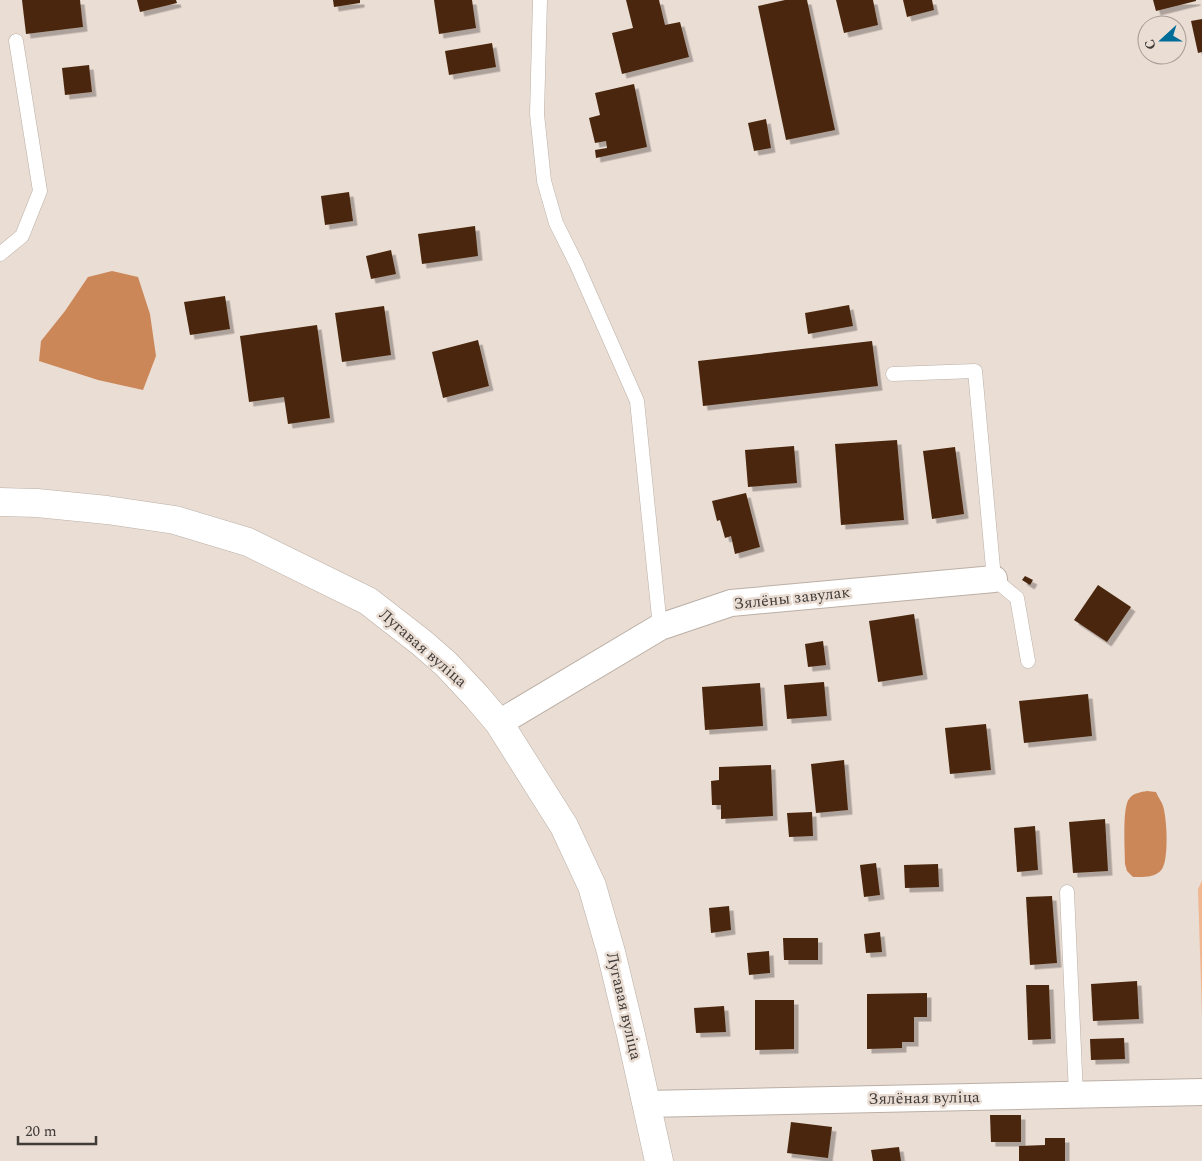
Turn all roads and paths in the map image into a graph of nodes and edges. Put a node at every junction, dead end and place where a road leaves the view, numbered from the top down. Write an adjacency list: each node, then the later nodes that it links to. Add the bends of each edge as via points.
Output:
1 (540, 0): 7 (lane, via 537,114 544,181 556,223 637,401)
2 (16, 41): 3 (lane, via 40,191 22,236)
3 (0, 254)
4 (893, 374): 6 (lane, via 975,371)
5 (0, 502): 9 (street, Лугавая вуліца, via 107,510 175,520 248,542 368,601 446,664)
6 (994, 578): 7 (street, Зялёны завулак, via 731,603); 8 (lane, via 1017,598)
7 (660, 627): 9 (street, Зялёны завулак)
8 (1028, 661)
9 (499, 723): 13 (street, Лугавая вуліца, via 564,826 592,886 611,952)
10 (1067, 892): 12 (lane)
11 (1202, 1092): 12 (street, Зялёная вуліца)
12 (1076, 1094): 13 (street, Зялёная вуліца)
13 (646, 1104): 14 (street, Лугавая вуліца)
14 (658, 1161)

